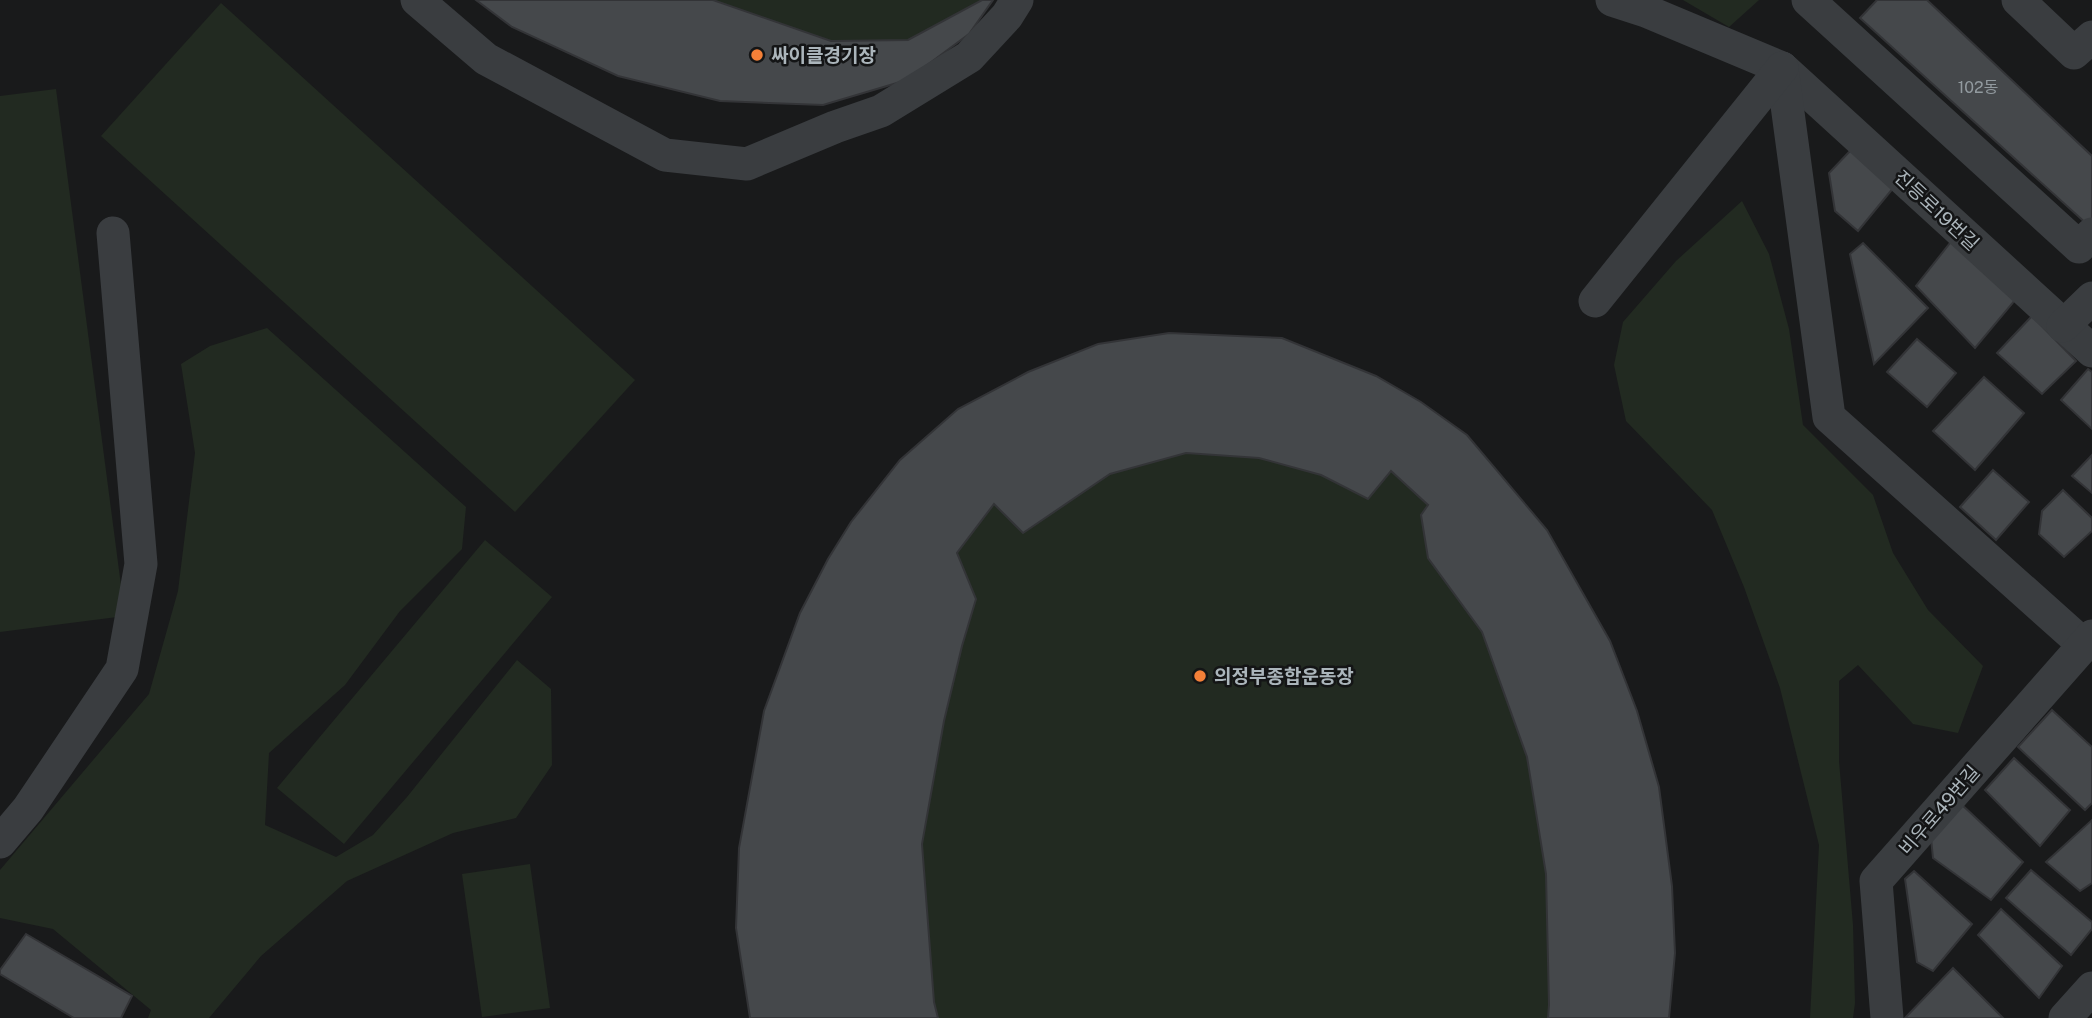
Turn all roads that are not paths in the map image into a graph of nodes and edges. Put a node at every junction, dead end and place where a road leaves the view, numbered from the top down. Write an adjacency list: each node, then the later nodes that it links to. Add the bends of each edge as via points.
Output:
1 (417, 0): 2 (street, via 486,59 665,155 747,164 881,111 969,57)
2 (1017, 0)
3 (1612, 0): 7 (street, 진등로19번길)
4 (1808, 0): 9 (street, via 2079,247)
5 (2018, 0): 6 (street, via 2074,53)
6 (2092, 37)
7 (1782, 68): 11 (street); 12 (street, 진등로19번길); 14 (street, via 1829,417)
8 (113, 233): 15 (street, via 141,564 122,669 28,809)
9 (2092, 234)
10 (2092, 298): 12 (street)
11 (1595, 301)
12 (2063, 326): 13 (street, 진등로19번길)
13 (2092, 351)
14 (2088, 640): 17 (street, 비우로49번길, via 1876,881)
15 (0, 842)
16 (2092, 988): 18 (street)
17 (1887, 1018)
18 (2065, 1018)

